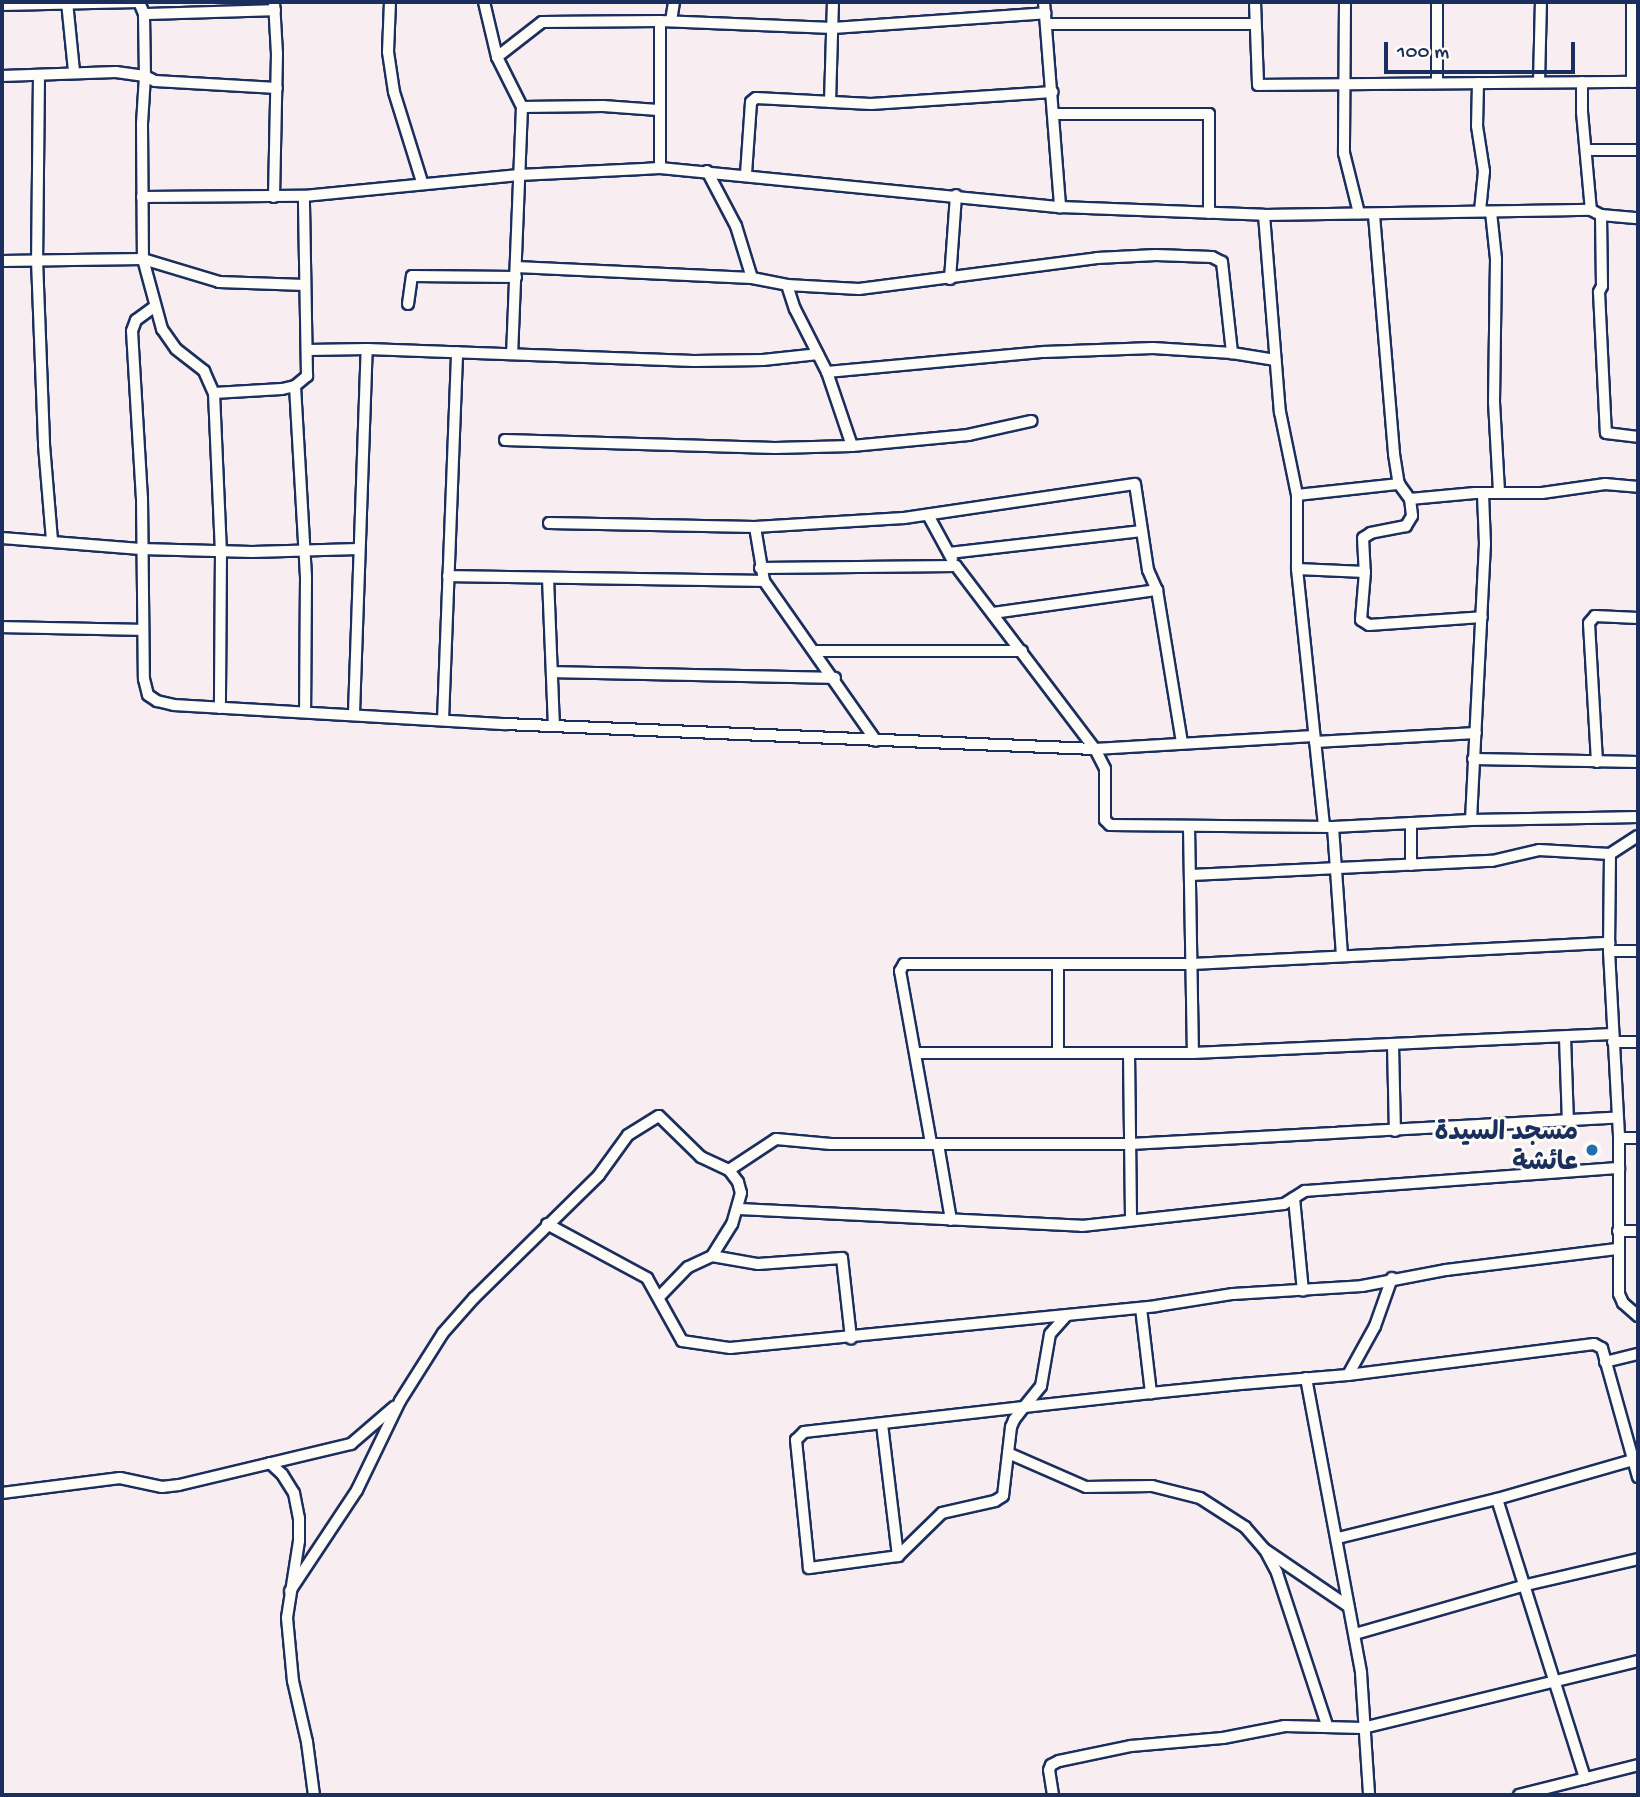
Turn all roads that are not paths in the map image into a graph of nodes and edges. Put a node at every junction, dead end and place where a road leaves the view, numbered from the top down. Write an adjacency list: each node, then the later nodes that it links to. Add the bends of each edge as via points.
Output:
1 (139, 2): 11 (street); 15 (street)
2 (390, 2): 42 (street, via 388,52 394,92)
3 (484, 2): 19 (street)
4 (674, 2): 16 (street)
5 (833, 2): 18 (street)
6 (1255, 2): 17 (street)
7 (1345, 2): 29 (street)
8 (1437, 2): 24 (street)
9 (1541, 2): 25 (street)
10 (1632, 2): 27 (street)
11 (67, 4): 12 (street); 20 (street)
12 (2, 5)
13 (275, 6): 15 (street); 30 (street)
14 (1045, 13): 17 (street); 18 (street); 31 (street)
15 (144, 14): 23 (street)
16 (666, 21): 18 (street); 19 (street, via 542,22); 34 (street)
17 (1255, 24): 29 (street, via 1258,85)
18 (833, 28): 32 (street)
19 (497, 57): 33 (street)
20 (74, 71): 21 (street); 23 (street)
21 (39, 75): 22 (street); 56 (street)
22 (2, 76)
23 (145, 76): 30 (street, via 166,82); 45 (street)
24 (1437, 82): 28 (street); 29 (street)
25 (1539, 82): 26 (street); 28 (street)
26 (1582, 82): 27 (street); 36 (street)
27 (1635, 82)
28 (1478, 83): 49 (street, via 1477,126)
29 (1344, 85): 51 (street, via 1344,153)
30 (277, 88): 46 (street)
31 (1053, 92): 32 (street, via 909,103); 35 (street)
32 (830, 103): 40 (street, via 752,99)
33 (522, 107): 34 (street); 41 (street)
34 (658, 110): 38 (street)
35 (1054, 114): 47 (street); 48 (street, via 1209,114)
36 (1586, 150): 37 (street); 50 (street)
37 (1638, 150)
38 (660, 168): 39 (street); 41 (street)
39 (706, 172): 40 (street); 59 (street, via 736,226)
40 (746, 174): 43 (street)
41 (519, 175): 42 (street); 58 (street)
42 (422, 182): 44 (street)
43 (956, 195): 47 (street); 60 (street)
44 (304, 196): 46 (street); 61 (street)
45 (142, 197): 46 (street); 55 (street)
46 (274, 197)
47 (1060, 207): 48 (street)
48 (1209, 212): 52 (street)
49 (1486, 212): 50 (street); 53 (street); 81 (street, via 1496,259 1494,402)
50 (1596, 212): 54 (street); 76 (street, via 1606,433)
51 (1359, 213): 52 (street); 53 (street)
52 (1264, 215): 71 (street)
53 (1374, 215): 79 (street, via 1383,353)
54 (1638, 218)
55 (143, 259): 56 (street); 61 (street, via 219,282); 64 (street)
56 (37, 260): 57 (street); 90 (street)
57 (2, 261)
58 (516, 272): 59 (street); 63 (street, via 412,276); 69 (street)
59 (752, 278): 62 (street)
60 (950, 279): 62 (street, via 859,289); 68 (street, via 1097,258 1218,258)
61 (305, 285): 66 (street)
62 (787, 285): 70 (street)
63 (408, 304)
64 (154, 307): 74 (street, via 169,341 204,371); 91 (street, via 136,320 132,331 141,450)
65 (367, 349): 66 (street); 67 (street); 92 (street)
66 (308, 350): 73 (street, via 307,376)
67 (457, 352): 69 (street); 100 (street)
68 (1232, 353): 71 (street); 72 (street, via 1153,348 1044,352)
69 (512, 354): 70 (street, via 694,361)
70 (818, 354): 72 (street)
71 (1275, 360): 82 (street)
72 (827, 372): 78 (street)
73 (295, 386): 74 (street); 93 (street)
74 (214, 393): 94 (street)
75 (1031, 421): 78 (street, via 968,435)
76 (1638, 437)
77 (505, 440): 78 (street)
78 (852, 446)
79 (1399, 484): 82 (street); 84 (street)
80 (1638, 487): 81 (street, via 1605,484 1542,493)
81 (1499, 492): 83 (street)
82 (1297, 495): 98 (street)
83 (1483, 495): 84 (street); 105 (street)
84 (1410, 499): 99 (street, via 1412,516 1406,526 1363,538)
85 (928, 515): 87 (street); 88 (street, via 1130,483 1136,488); 95 (street)
86 (549, 523): 87 (street)
87 (755, 527): 97 (street)
88 (1142, 531): 95 (street); 103 (street, via 1148,570)
89 (2, 538): 90 (street)
90 (52, 540): 91 (street)
91 (141, 549): 94 (street); 108 (street)
92 (359, 549): 93 (street); 115 (street)
93 (305, 550): 94 (street); 114 (street)
94 (221, 551): 113 (street)
95 (949, 553): 96 (street)
96 (956, 566): 97 (street); 104 (street)
97 (760, 568): 102 (street)
98 (1297, 569): 99 (street); 119 (street)
99 (1365, 572): 105 (street, via 1364,624)
100 (448, 576): 101 (street); 116 (street)
101 (548, 578): 102 (street); 111 (street)
102 (764, 581): 109 (street)
103 (1157, 590): 104 (street); 121 (street)
104 (993, 613): 110 (street)
105 (1482, 617): 118 (street)
106 (1638, 618): 124 (street, via 1595,616 1589,623)
107 (2, 627): 108 (street)
108 (142, 630): 113 (street, via 148,695 174,705)
109 (814, 651): 110 (street); 112 (street)
110 (1022, 651): 122 (street)
111 (552, 672): 112 (street); 117 (street)
112 (835, 678): 120 (street)
113 (220, 708): 114 (street)
114 (305, 711): 115 (street)
115 (354, 713): 116 (street)
116 (443, 720): 117 (street)
117 (554, 725): 120 (street)
118 (1476, 733): 119 (street); 123 (street)
119 (1315, 739): 121 (street); 130 (street)
120 (876, 741): 122 (street)
121 (1182, 743): 122 (street)
122 (1096, 749): 129 (street, via 1105,769 1107,824)
123 (1473, 759): 124 (street); 127 (street)
124 (1597, 762): 125 (street)
125 (1638, 762)
126 (1638, 817): 127 (street)
127 (1471, 820): 128 (street)
128 (1411, 823): 130 (street); 133 (street)
129 (1189, 827): 130 (street); 135 (street)
130 (1329, 827): 134 (street)
131 (1638, 836): 132 (street)
132 (1610, 854): 133 (street, via 1539,850 1492,861); 136 (street)
133 (1411, 865): 134 (street)
134 (1335, 869): 135 (street); 138 (street)
135 (1191, 875): 140 (street)
136 (1609, 947): 137 (street); 138 (street); 142 (street)
137 (1638, 951)
138 (1342, 956): 140 (street)
139 (1058, 964): 140 (street); 145 (street); 146 (street, via 904,964 900,971)
140 (1192, 964): 148 (street)
141 (1565, 1037): 142 (street); 144 (street); 150 (street)
142 (1613, 1038): 143 (street); 149 (street)
143 (1638, 1042)
144 (1393, 1045): 148 (street); 151 (street)
145 (1058, 1052): 146 (street); 147 (street)
146 (917, 1053): 154 (street)
147 (1129, 1053): 148 (street); 155 (street)
148 (1194, 1053)
149 (1617, 1118): 150 (street); 152 (street)
150 (1567, 1121): 151 (street)
151 (1395, 1131): 155 (street)
152 (1619, 1138): 153 (street); 156 (street)
153 (1638, 1138)
154 (934, 1144): 155 (street); 157 (street, via 776,1139); 161 (street)
155 (1130, 1144): 160 (street)
156 (1619, 1168): 158 (street, via 1305,1191); 163 (street)
157 (729, 1170): 159 (street, via 741,1193); 162 (street, via 701,1157 664,1117 654,1116 628,1135 599,1175)
158 (1294, 1198): 160 (street, via 1284,1204); 168 (street)
159 (738, 1209): 161 (street); 166 (street)
160 (1131, 1219): 161 (street, via 1062,1227)
161 (951, 1220)
162 (547, 1224): 169 (street, via 641,1274); 179 (street, via 443,1333)
163 (1618, 1231): 164 (street); 165 (street)
164 (1638, 1231)
165 (1617, 1249): 167 (street); 172 (street, via 1619,1294)
166 (712, 1256): 169 (street, via 688,1267); 173 (street, via 758,1265 842,1258)
167 (1392, 1278): 168 (street, via 1362,1286); 176 (street, via 1375,1326)
168 (1303, 1291): 170 (street, via 1233,1293)
169 (659, 1297): 173 (street, via 685,1342 730,1348)
170 (1141, 1308): 171 (street); 178 (street)
171 (1067, 1315): 173 (street); 180 (street, via 1050,1334 1044,1378)
172 (1638, 1316)
173 (851, 1338)
174 (1638, 1354): 175 (street)
175 (1605, 1362): 176 (street, via 1602,1348 1594,1344); 183 (street)
176 (1348, 1375): 177 (street)
177 (1306, 1378): 178 (street); 188 (street)
178 (1151, 1393): 180 (street)
179 (400, 1401): 184 (street, via 351,1444); 193 (street, via 357,1490)
180 (1024, 1407): 181 (street); 182 (street, via 1011,1427)
181 (882, 1424): 190 (street); 190 (street, via 798,1435 808,1563 814,1569)
182 (1008, 1453): 189 (street, via 1086,1487 1152,1486 1200,1498 1245,1527); 190 (street, via 1003,1496 942,1513)
183 (1633, 1460): 185 (street); 187 (street)
184 (270, 1463): 186 (street, via 162,1487 120,1478); 193 (street, via 294,1493 299,1518)
185 (1638, 1477)
186 (2, 1493)
187 (1497, 1499): 188 (street); 192 (street)
188 (1338, 1538): 194 (street)
189 (1264, 1549): 194 (street); 198 (street, via 1277,1573)
190 (898, 1556)
191 (1638, 1559): 192 (street)
192 (1522, 1586): 195 (street); 197 (street)
193 (290, 1591): 202 (street, via 287,1618 293,1681)
194 (1348, 1606): 195 (street)
195 (1355, 1634): 199 (street)
196 (1638, 1661): 197 (street)
197 (1555, 1683): 199 (street); 201 (street)
198 (1327, 1726): 199 (street); 203 (street, via 1286,1726 1223,1738 1131,1746 1059,1761 1049,1770)
199 (1363, 1728): 204 (street)
200 (1638, 1765): 201 (street)
201 (1585, 1779): 205 (street)
202 (314, 1795)
203 (1053, 1795)
204 (1369, 1795)
205 (1519, 1795)

